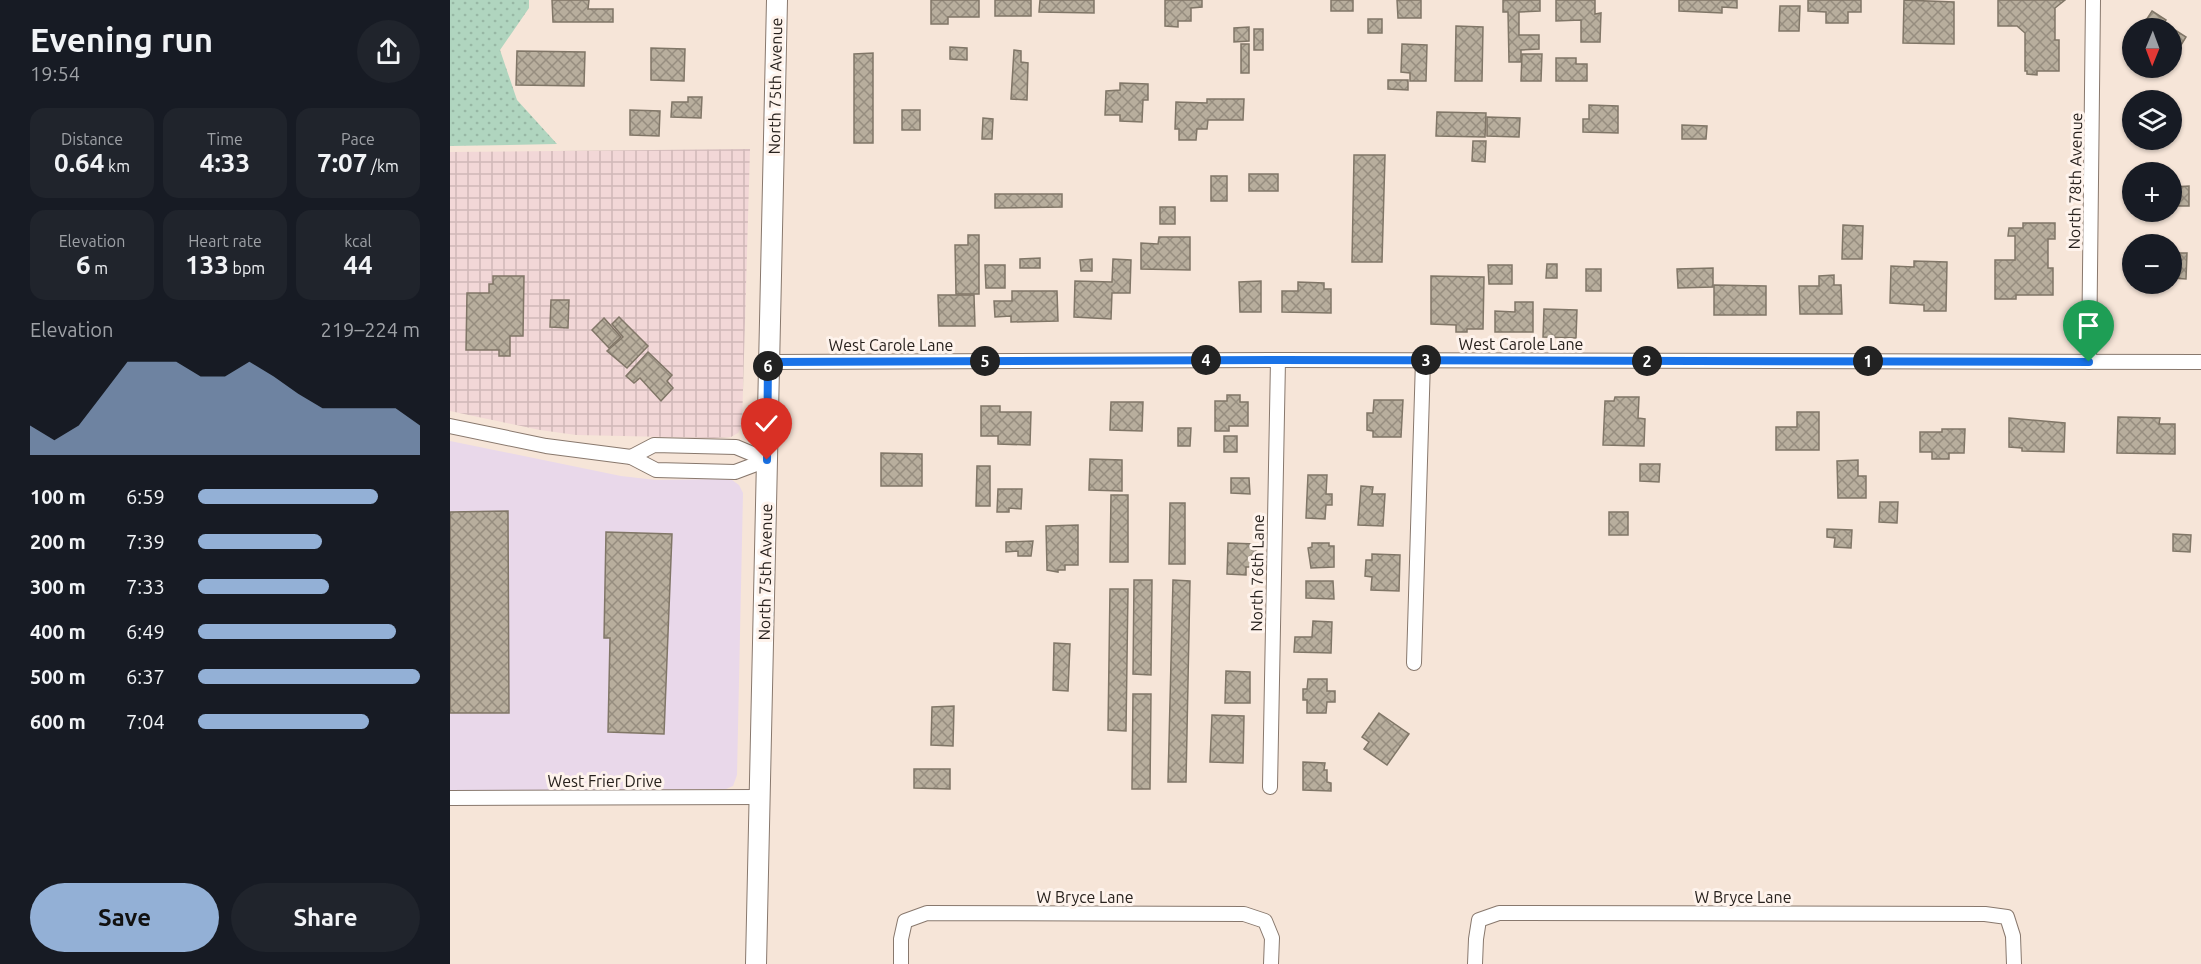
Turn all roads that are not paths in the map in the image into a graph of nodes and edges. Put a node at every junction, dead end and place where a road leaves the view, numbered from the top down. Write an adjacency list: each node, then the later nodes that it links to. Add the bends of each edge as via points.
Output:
1 (777, 0): 5 (main road, North 75th Avenue)
2 (2093, 0): 6 (street, North 78th Avenue)
3 (1278, 360): 4 (street, West Carole Lane); 5 (street, West Carole Lane); 12 (street, North 76th Lane)
4 (1423, 360): 6 (street, West Carole Lane); 11 (street)
5 (768, 362): 10 (main road, North 75th Avenue)
6 (2089, 362): 7 (street, West Carole Lane)
7 (2201, 362)
8 (450, 426): 9 (street, via 556,448)
9 (631, 457): 10 (street, via 654,445 736,447); 10 (street, via 656,471 726,473)
10 (767, 460): 13 (main road, North 75th Avenue)
11 (1414, 663)
12 (1270, 787)
13 (761, 797): 14 (street, West Frier Drive); 15 (main road, North 75th Avenue)
14 (450, 798)
15 (756, 964)
16 (901, 964): 17 (street, W Bryce Lane, via 905,921 927,913 1126,913 1244,914 1265,921 1272,938)
17 (1271, 964)
18 (1475, 964): 19 (street, W Bryce Lane, via 1479,920 1500,913 1985,914 2007,917 2013,936)
19 (2014, 964)

